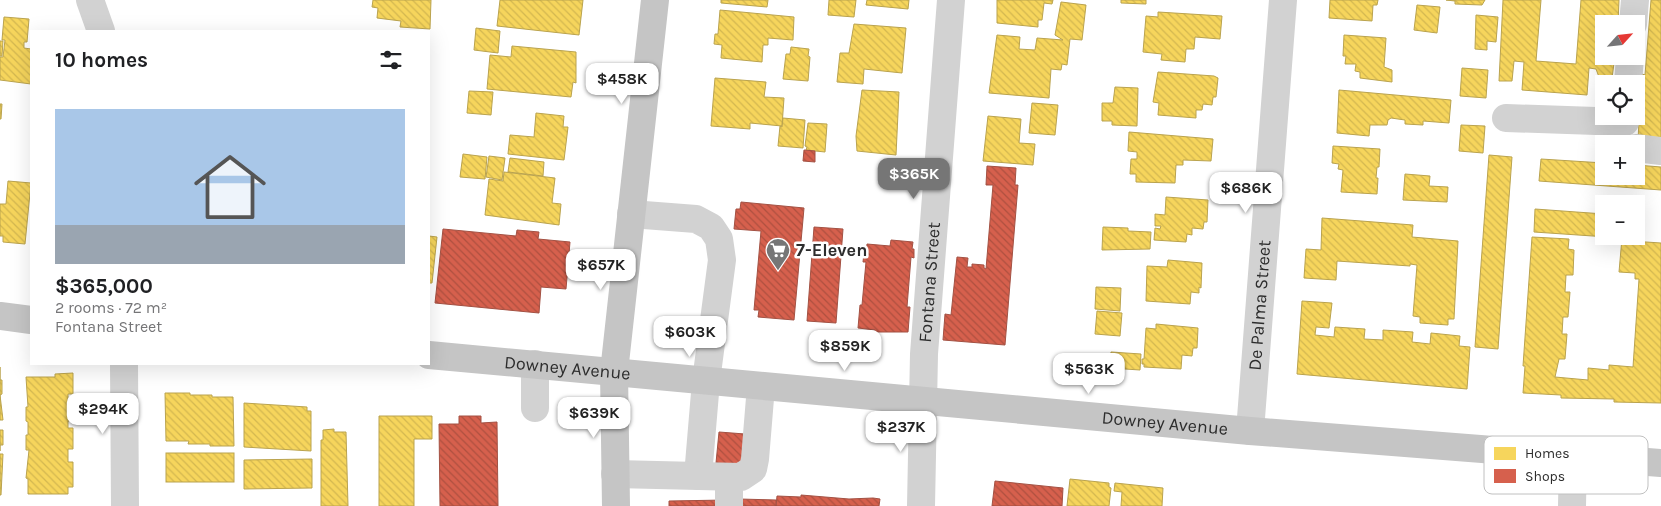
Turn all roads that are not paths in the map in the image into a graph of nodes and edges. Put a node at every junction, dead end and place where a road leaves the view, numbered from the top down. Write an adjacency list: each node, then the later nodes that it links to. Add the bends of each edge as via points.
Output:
1 (90, 0): 7 (street)
2 (655, 0): 12 (main road)
3 (951, 0): 21 (street, Fontana Street, via 924,344)
4 (1283, 0): 23 (street, De Palma Street)
5 (1635, 0): 6 (street)
6 (1634, 15)
7 (101, 30)
8 (1506, 118): 9 (street)
9 (1624, 127)
10 (1645, 149): 11 (street)
11 (1661, 151)
12 (631, 214): 18 (main road); 19 (street, via 696,220 711,226 719,239 722,260)
13 (0, 316): 14 (main road)
14 (30, 320)
15 (430, 356): 16 (main road, Downey Avenue)
16 (535, 364): 18 (main road, Downey Avenue); 22 (street)
17 (124, 365): 30 (street)
18 (614, 372): 19 (main road, Downey Avenue); 27 (main road)
19 (706, 381): 20 (main road, Downey Avenue); 28 (street)
20 (762, 386): 21 (main road, Downey Avenue); 29 (street, via 753,470 741,477)
21 (924, 401): 23 (main road, Downey Avenue); 33 (street, Fontana Street)
22 (535, 408)
23 (1250, 431): 24 (main road, Downey Avenue)
24 (1484, 449)
25 (1648, 462): 26 (main road, Downey Avenue)
26 (1661, 463)
27 (616, 474): 28 (street); 31 (main road)
28 (698, 476): 29 (street)
29 (729, 476): 32 (street)
30 (125, 506)
31 (616, 506)
32 (729, 506)
33 (921, 506)

